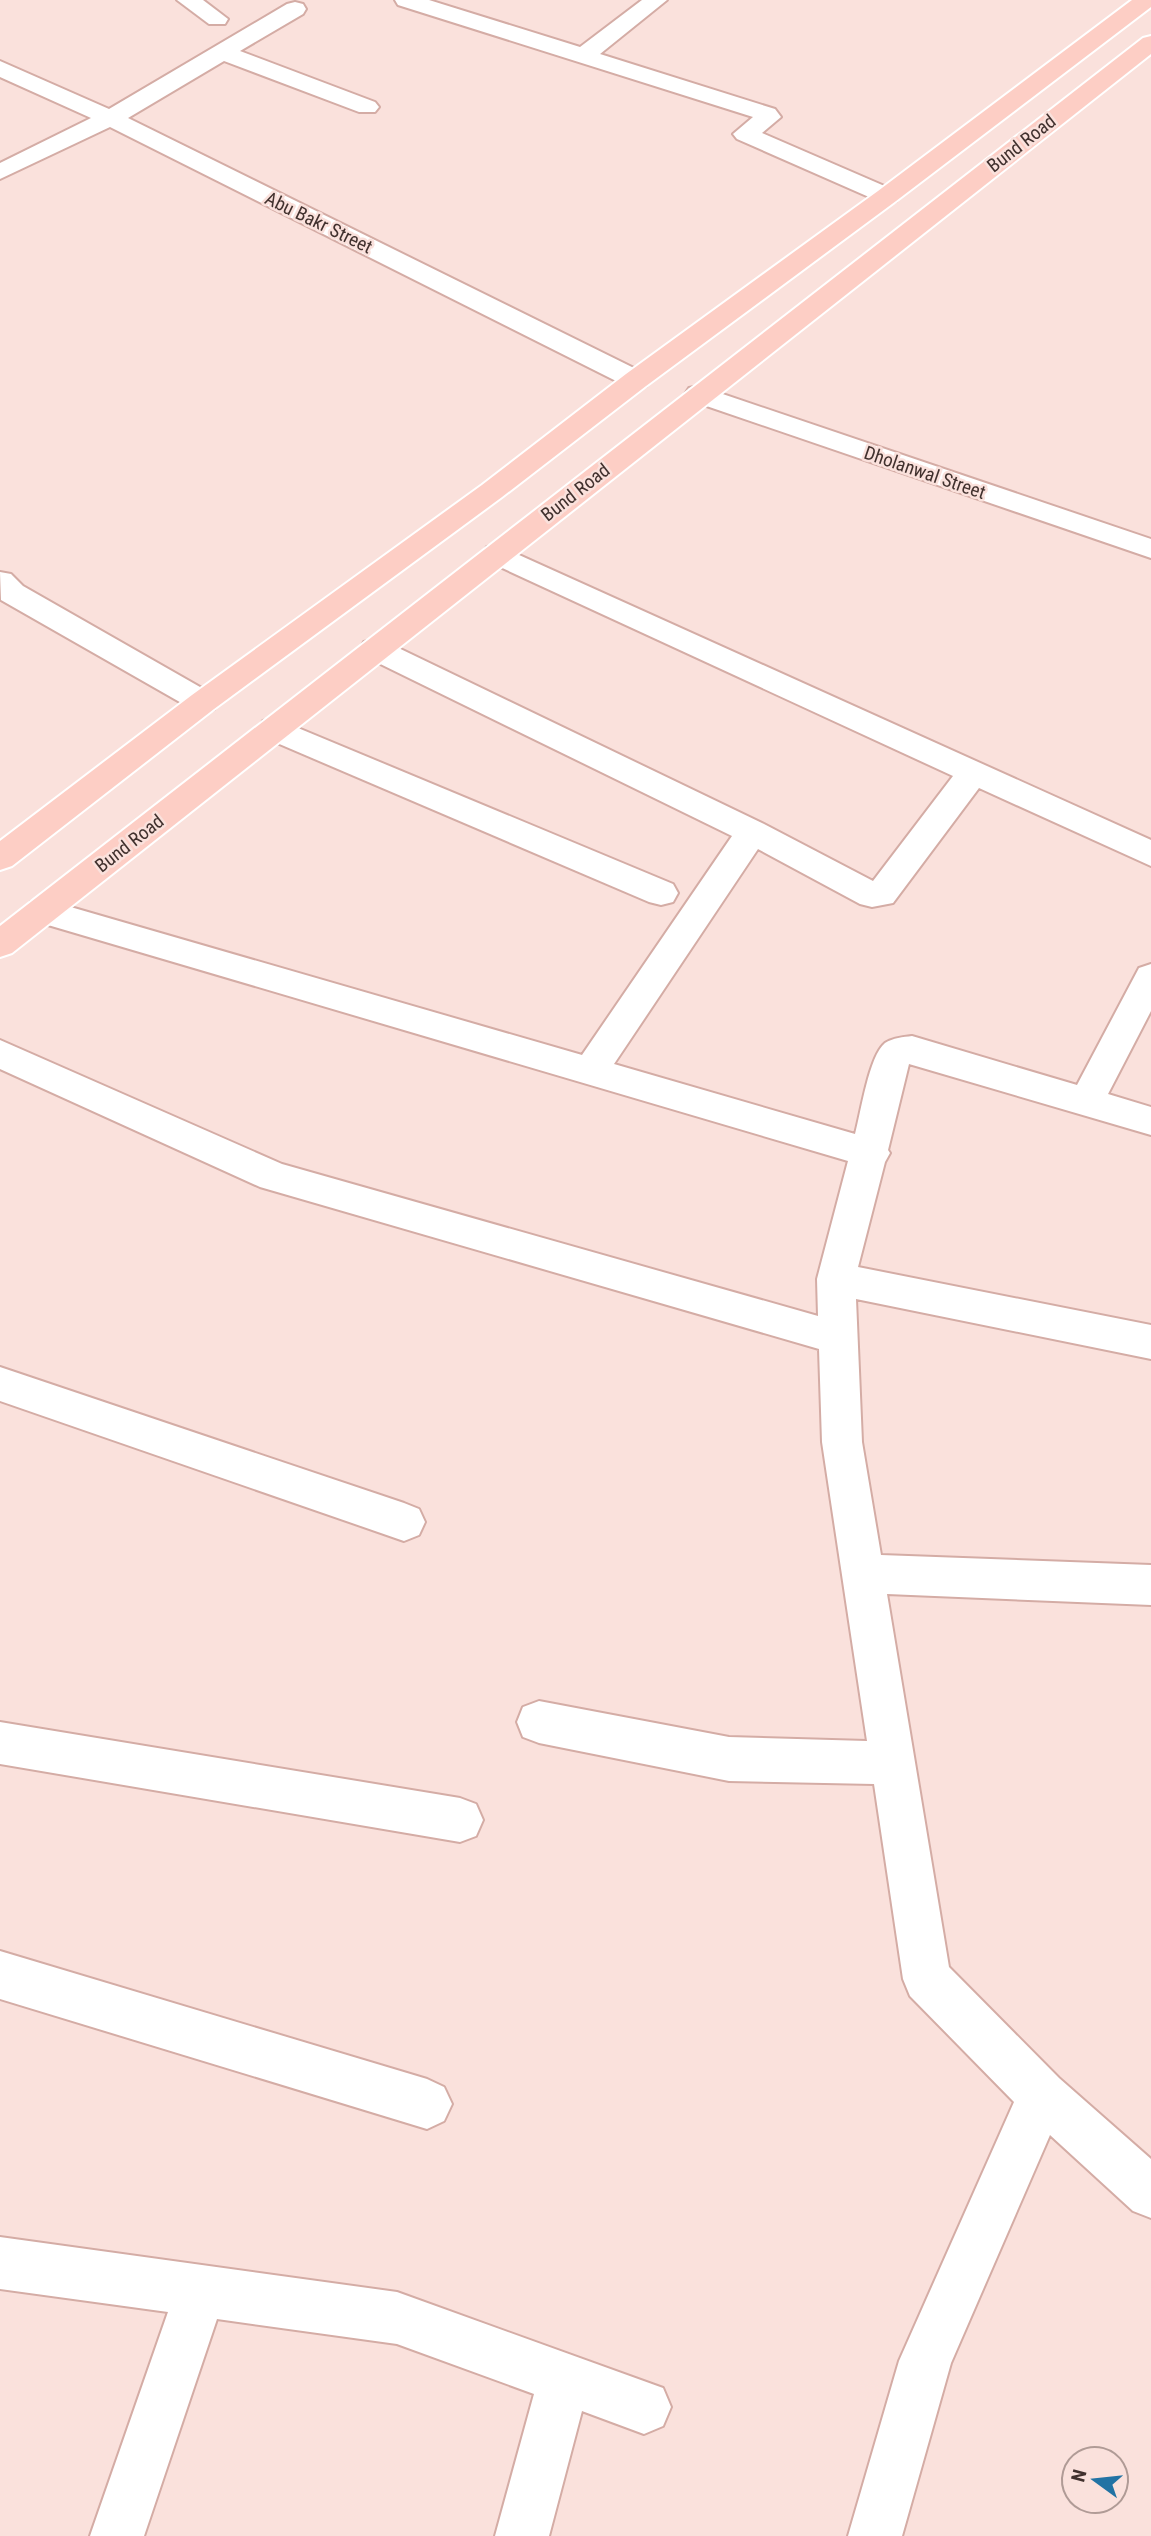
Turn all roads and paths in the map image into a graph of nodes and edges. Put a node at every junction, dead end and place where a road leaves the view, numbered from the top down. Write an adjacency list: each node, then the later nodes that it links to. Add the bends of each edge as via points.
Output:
1 (188, 0): 6 (street)
2 (407, 0): 9 (street)
3 (1146, 0): 14 (main road, Bund Road)
4 (644, 2): 9 (street)
5 (295, 9): 8 (street)
6 (217, 19)
7 (1151, 43): 16 (main road, Bund Road)
8 (222, 52): 11 (street); 12 (street)
9 (583, 56): 14 (street, via 769,115 745,134)
10 (0, 68): 12 (street, Abu Bakr Street)
11 (367, 107)
12 (110, 118): 13 (street); 17 (street, Abu Bakr Street)
13 (0, 172)
14 (887, 196): 15 (main road, Bund Road)
15 (748, 297): 16 (main road); 17 (main road, Bund Road)
16 (799, 319): 18 (main road, Bund Road)
17 (636, 380): 23 (main road, Bund Road)
18 (699, 394): 19 (street, Dholanwal Street); 20 (main road, Bund Road)
19 (1151, 549)
20 (496, 554): 22 (main road, Bund Road); 25 (street)
21 (0, 580): 23 (street, via 12,593)
22 (375, 649): 24 (main road, Bund Road); 26 (street)
23 (203, 702): 28 (main road, Bund Road)
24 (274, 729): 29 (street); 30 (main road, Bund Road)
25 (972, 774): 26 (street, via 881,894 859,890); 27 (street)
26 (752, 832): 34 (street)
27 (1151, 855)
28 (0, 858)
29 (661, 892)
30 (43, 911): 31 (main road, Bund Road); 34 (street)
31 (0, 944)
32 (1151, 977): 35 (street)
33 (0, 1054): 39 (street, via 273,1176)
34 (590, 1071): 37 (street)
35 (1087, 1100): 36 (street); 37 (street, via 912,1050 900,1051 893,1058)
36 (1151, 1121)
37 (871, 1153): 38 (street)
38 (836, 1279): 39 (street); 40 (street)
39 (838, 1338): 43 (street, via 842,1442)
40 (1151, 1342)
41 (0, 1384): 42 (street)
42 (404, 1522)
43 (862, 1574): 44 (street); 47 (street)
44 (1151, 1585)
45 (539, 1722): 47 (street, via 729,1759)
46 (0, 1743): 48 (street)
47 (893, 1763): 50 (street, via 927,1979)
48 (460, 1820)
49 (4, 1987): 51 (street)
50 (1042, 2095): 52 (street); 59 (street, via 925,2361)
51 (427, 2104)
52 (1151, 2193)
53 (0, 2263): 54 (street)
54 (201, 2291): 55 (street, via 397,2318); 57 (street)
55 (564, 2379): 56 (street); 58 (street)
56 (644, 2407)
57 (117, 2536)
58 (522, 2536)
59 (875, 2536)

